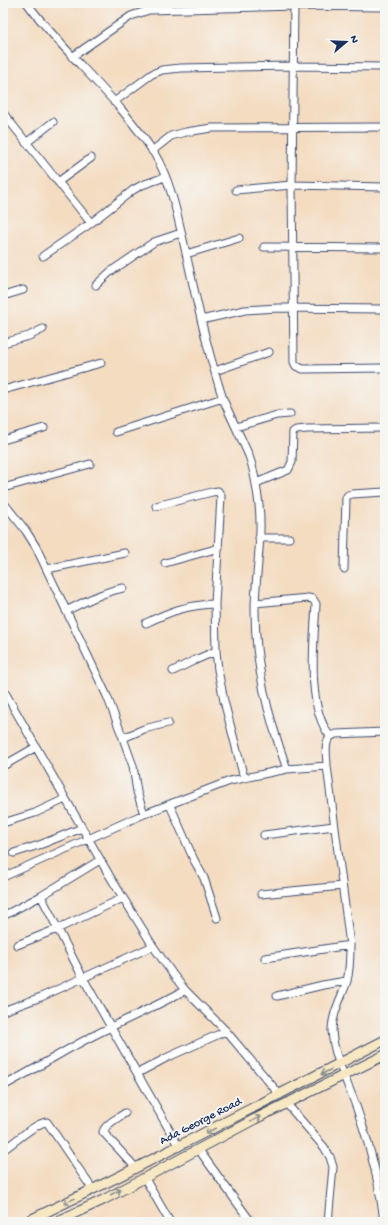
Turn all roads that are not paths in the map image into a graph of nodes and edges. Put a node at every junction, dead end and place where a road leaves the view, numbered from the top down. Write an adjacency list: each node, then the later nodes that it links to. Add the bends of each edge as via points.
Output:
1 (27, 3): 4 (street)
2 (294, 5): 3 (street); 4 (street, via 149,10 131,16); 5 (street)
3 (385, 7)
4 (72, 57): 7 (street)
5 (293, 66): 6 (street); 7 (street, via 162,70 152,74); 10 (street)
6 (385, 67)
7 (114, 102): 13 (street)
8 (3, 113): 12 (street)
9 (53, 122): 12 (street)
10 (293, 127): 11 (street); 13 (street, via 212,128 186,132 171,136); 17 (street)
11 (385, 127)
12 (26, 143): 16 (street)
13 (152, 151): 15 (street)
14 (91, 158): 16 (street)
15 (165, 177): 20 (street, via 133,190); 21 (street)
16 (58, 182): 20 (street)
17 (292, 185): 18 (street); 19 (street); 24 (street)
18 (385, 187)
19 (236, 190)
20 (91, 222): 27 (street)
21 (181, 233): 26 (street); 28 (street, via 154,242 110,272)
22 (239, 238): 26 (street)
23 (264, 247): 24 (street)
24 (294, 248): 25 (street); 31 (street)
25 (385, 248)
26 (186, 254): 33 (street)
27 (43, 256)
28 (96, 285)
29 (22, 290): 30 (street)
30 (3, 296)
31 (293, 308): 32 (street); 33 (street, via 245,310); 38 (street, via 296,366 303,369)
32 (385, 309)
33 (201, 320): 39 (street)
34 (43, 329): 35 (street)
35 (3, 343)
36 (269, 352): 39 (street)
37 (101, 363): 40 (street)
38 (385, 368)
39 (215, 371): 41 (street)
40 (3, 390)
41 (223, 398): 43 (street); 46 (street)
42 (290, 414): 43 (street, via 277,415)
43 (236, 427): 49 (street)
44 (44, 428): 47 (street)
45 (385, 428): 49 (street, via 296,430 293,432 292,462 288,470)
46 (116, 432)
47 (3, 440)
48 (90, 464): 50 (street)
49 (256, 483): 54 (street, via 259,500)
50 (3, 488)
51 (385, 492): 60 (street, via 352,494 346,498)
52 (3, 502): 59 (street, via 26,531)
53 (156, 506): 56 (street, via 212,492 220,493)
54 (259, 538): 55 (street); 62 (street)
55 (289, 538)
56 (219, 548): 58 (street); 63 (street)
57 (125, 552): 59 (street)
58 (165, 563)
59 (47, 569): 64 (street)
60 (344, 569)
61 (123, 588): 64 (street, via 112,590)
62 (255, 603): 72 (street, via 308,598 315,601 313,648 316,701 319,718); 77 (street, via 258,666 278,744)
63 (215, 604): 65 (street, via 182,608); 66 (street)
64 (66, 611): 73 (street)
65 (146, 623)
66 (216, 651): 67 (street); 78 (street, via 224,701)
67 (172, 672)
68 (3, 689): 69 (street)
69 (7, 703): 74 (street)
70 (168, 723): 73 (street, via 144,729)
71 (385, 732): 72 (street)
72 (330, 736): 76 (street, via 327,742)
73 (124, 738): 81 (street)
74 (36, 747): 75 (street); 79 (street)
75 (3, 766)
76 (327, 766): 77 (street); 83 (street)
77 (288, 769): 78 (street)
78 (244, 778): 80 (street, via 214,786)
79 (66, 799): 82 (street, via 35,813); 84 (street)
80 (170, 805): 81 (street); 95 (street, via 204,878)
81 (144, 814): 86 (street)
82 (3, 823)
83 (334, 826): 85 (street); 90 (street)
84 (82, 828): 86 (street); 87 (street)
85 (264, 835)
86 (89, 840): 88 (street); 89 (street)
87 (14, 853)
88 (100, 860): 92 (street); 93 (street)
89 (3, 877)
90 (342, 886): 91 (street); 97 (street)
91 (261, 894)
92 (41, 896): 94 (street); 96 (street)
93 (123, 898): 96 (street); 99 (street)
94 (3, 916)
95 (217, 918)
96 (57, 928): 98 (street); 101 (street)
97 (350, 944): 100 (street); 102 (street, via 351,962)
98 (16, 945)
99 (153, 946): 101 (street); 103 (street)
100 (265, 958)
101 (83, 978): 105 (street); 106 (street)
102 (346, 981): 104 (street); 110 (street, via 333,1020 332,1031)
103 (185, 990): 106 (street); 107 (street)
104 (277, 996)
105 (3, 1011)
106 (111, 1027): 111 (street); 113 (street)
107 (226, 1030): 111 (street); 114 (street)
108 (385, 1040): 110 (main road, Ada George Road)
109 (385, 1055): 112 (main road, Ada George Road)
110 (340, 1065): 112 (street); 114 (main road, Ada George Road, one-way to 114)
111 (138, 1073): 117 (street)
112 (343, 1077): 115 (main road, Ada George Road); 123 (street, via 370,1149)
113 (3, 1086)
114 (280, 1095): 117 (main road, Ada George Road, one-way to 117)
115 (287, 1104): 119 (main road, Ada George Road, one-way to 115); 128 (street, via 324,1147 330,1158 333,1167)
116 (124, 1113): 120 (street, via 103,1129 103,1132)
117 (179, 1147): 120 (main road, Ada George Road)
118 (3, 1150): 122 (street, via 44,1121 47,1122)
119 (199, 1150): 121 (main road, Ada George Road); 124 (street)
120 (136, 1168): 122 (main road, Ada George Road)
121 (144, 1178): 126 (main road, Ada George Road, one-way to 121); 127 (street)
122 (93, 1190): 125 (main road, Ada George Road, one-way to 125)
123 (384, 1210): 129 (street)
124 (249, 1221)
125 (26, 1222)
126 (56, 1222)
127 (170, 1222)
128 (328, 1222)
129 (384, 1222)

